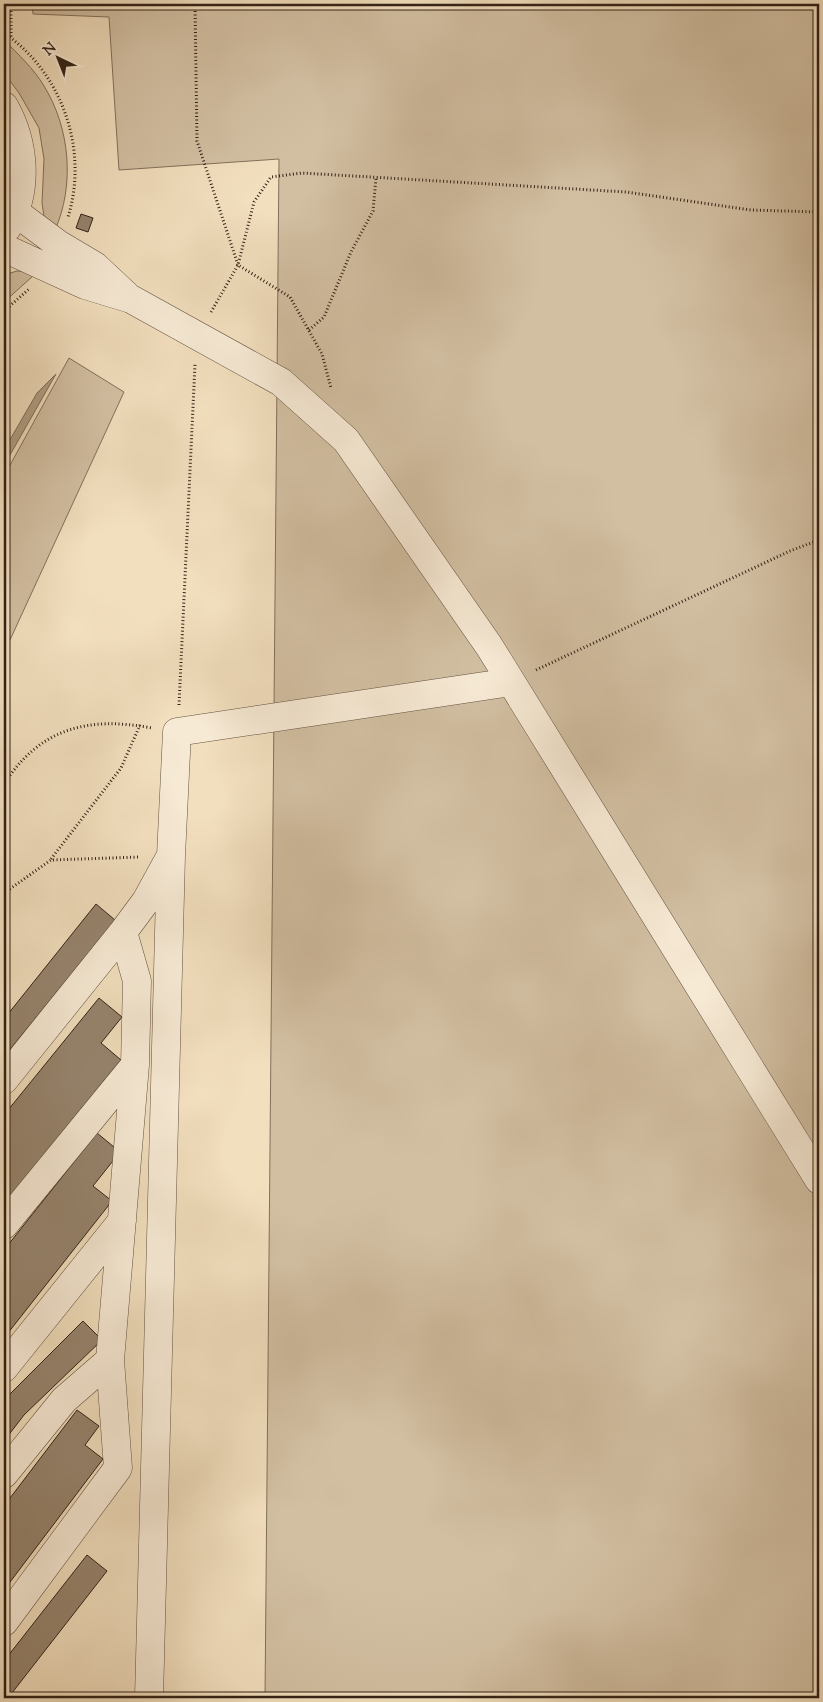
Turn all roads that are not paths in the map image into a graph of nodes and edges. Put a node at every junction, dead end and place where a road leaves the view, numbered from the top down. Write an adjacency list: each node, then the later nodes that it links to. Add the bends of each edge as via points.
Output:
1 (4, 106): 2 (street, via 21,155 21,184)
2 (9, 223): 4 (street, via 58,244 95,266)
3 (4, 248): 4 (street, via 85,286)
4 (131, 299): 5 (street, via 281,382 346,440)
5 (511, 682): 6 (street, via 177,732); 10 (street)
6 (171, 856): 7 (street, via 146,901); 17 (street)
7 (123, 932): 8 (street, via 137,980); 9 (street)
8 (135, 1065): 11 (street); 12 (street)
9 (4, 1080)
10 (819, 1180)
11 (122, 1221): 13 (street); 14 (street)
12 (4, 1226)
13 (110, 1360): 15 (street, via 64,1400); 16 (street, via 118,1468)
14 (4, 1368)
15 (4, 1474)
16 (4, 1622)
17 (149, 1698)

